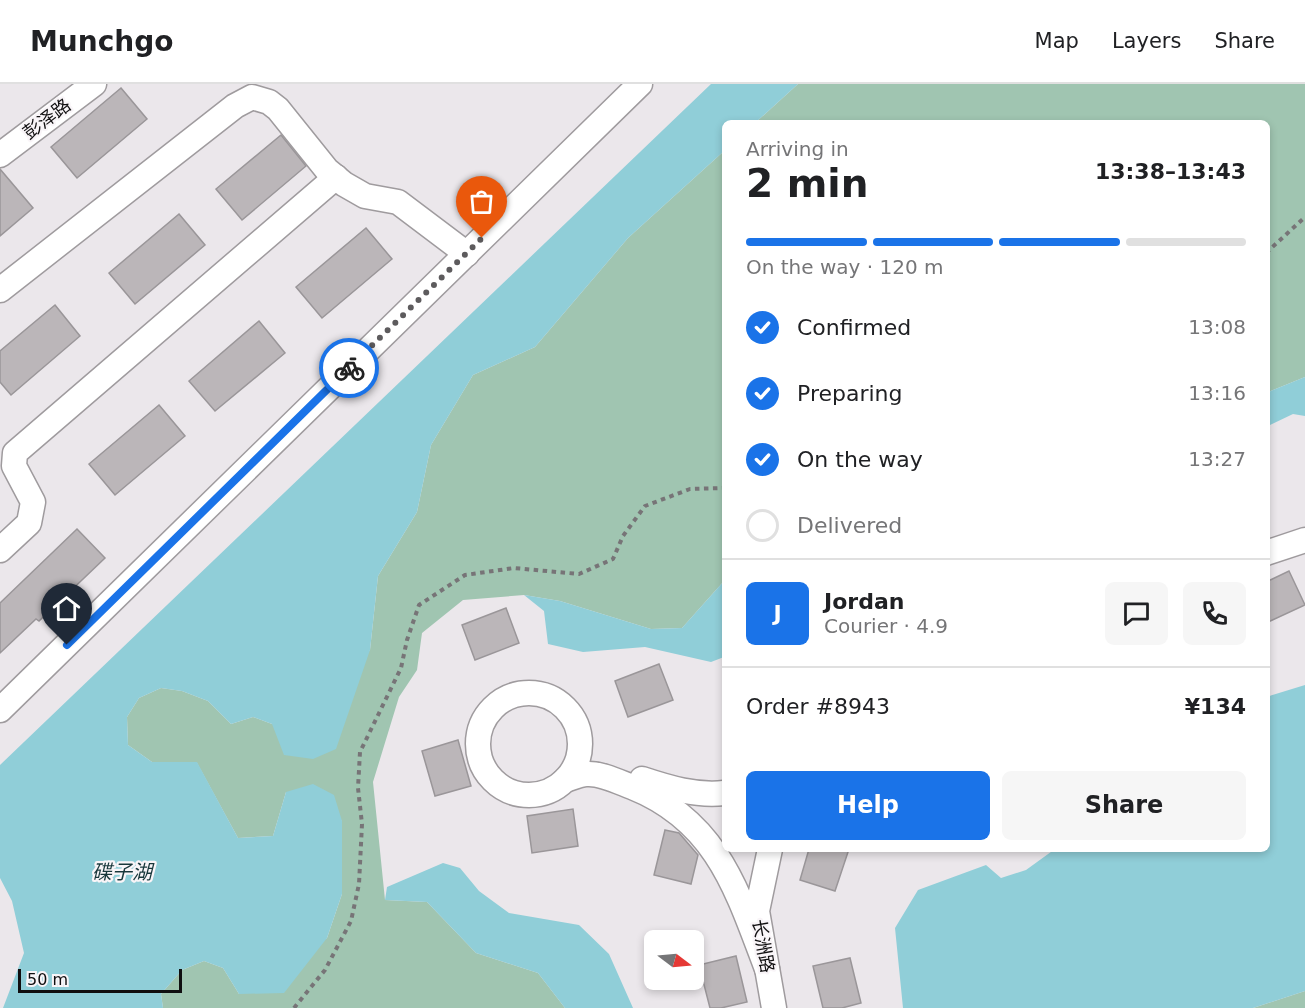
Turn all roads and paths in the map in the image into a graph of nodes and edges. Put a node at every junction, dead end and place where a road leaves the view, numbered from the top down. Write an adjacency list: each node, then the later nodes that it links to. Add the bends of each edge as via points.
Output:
1 (94, 84): 3 (street, 彭泽路)
2 (640, 84): 7 (street)
3 (0, 154)
4 (336, 177): 7 (street, via 365,196 398,202); 8 (street, via 278,110 269,102 252,97 235,106); 11 (street, via 15,453 14,466 33,502 29,523)
5 (1305, 217): 6 (path)
6 (1270, 249)
7 (466, 254): 13 (street)
8 (0, 291)
9 (722, 488): 19 (path, via 690,489 645,506 623,536 613,559 579,574 514,568 465,574 419,605 401,668 360,752 359,885 351,921 325,970)
10 (1305, 540): 12 (street)
11 (0, 550)
12 (1270, 552)
13 (0, 710)
14 (579, 739): 15 (street, via 579,755); 15 (street, via 572,717 561,704 538,694 506,698 488,713 479,735 480,760 495,783 519,795 536,795 551,791); 16 (street, via 590,756 614,771 678,790)
15 (565, 780): 18 (street, via 588,774 616,780 652,795 681,815 711,845 737,890)
16 (722, 793)
17 (769, 852): 18 (street, 长洲路, via 757,910)
18 (767, 969): 20 (street, 长洲路)
19 (294, 1008)
20 (774, 1008)

